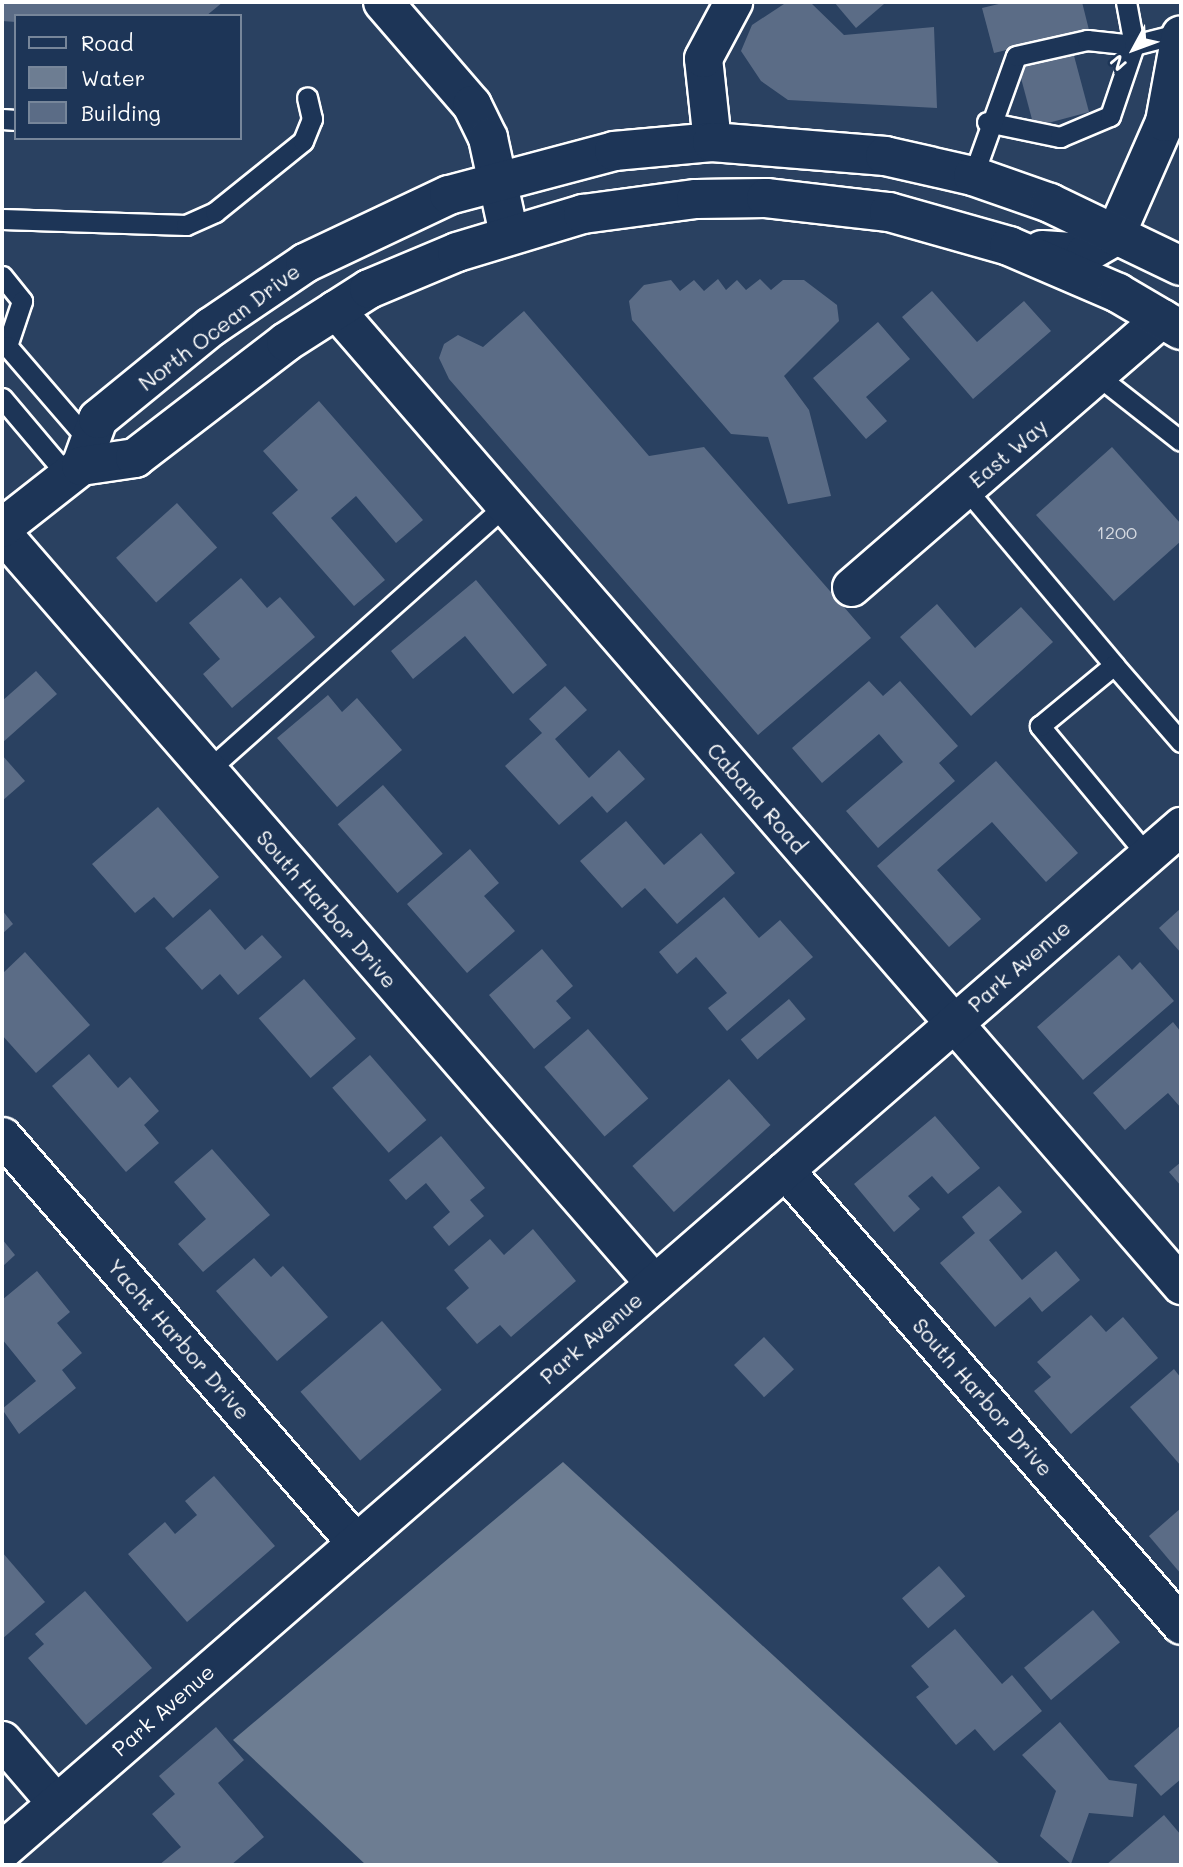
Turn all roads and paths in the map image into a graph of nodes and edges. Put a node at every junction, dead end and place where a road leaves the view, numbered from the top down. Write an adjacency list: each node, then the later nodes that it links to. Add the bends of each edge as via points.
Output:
1 (383, 2): 10 (main road, via 472,105)
2 (733, 2): 8 (street, via 703,58)
3 (1126, 2): 5 (lane)
4 (1181, 34): 5 (lane); 12 (main road, via 1165,122)
5 (1134, 45): 7 (lane, via 1087,40 1016,56); 7 (lane, via 1110,116 1060,136)
6 (307, 98): 11 (lane, via 312,119 303,141 215,212 186,225)
7 (987, 122): 9 (lane)
8 (712, 142): 9 (main road, North Ocean Drive, via 829,148); 10 (main road, North Ocean Drive, via 614,151)
9 (973, 176): 12 (main road, North Ocean Drive)
10 (497, 178): 13 (main road); 22 (main road, North Ocean Drive, via 355,236 258,293 99,419)
11 (2, 219)
12 (1119, 231): 14 (main road, via 1086,253); 15 (main road, North Ocean Drive)
13 (509, 234): 14 (main road, North Ocean Drive, via 583,214 696,199 837,204 920,219); 17 (main road, North Ocean Drive, via 416,267)
14 (1009, 246): 18 (main road)
15 (1181, 266)
16 (2, 276): 22 (lane, via 22,301 7,346)
17 (335, 309): 22 (main road, North Ocean Drive, via 135,458); 24 (street, Cabana Road)
18 (1175, 319): 19 (street, East Way)
19 (1098, 376): 21 (lane); 23 (street, East Way)
20 (2, 398): 22 (lane)
21 (1181, 441)
22 (80, 461): 25 (main road, North Ocean Drive)
23 (966, 489): 26 (street, East Way); 27 (lane)
24 (503, 507): 29 (lane); 32 (street, Cabana Road)
25 (2, 531): 29 (street, South Harbor Drive)
26 (851, 587)
27 (1114, 665): 28 (lane); 31 (lane, via 1040,726)
28 (1181, 742)
29 (207, 771): 35 (street, South Harbor Drive)
30 (1181, 826): 31 (street, Park Avenue)
31 (1147, 855): 32 (street, Park Avenue)
32 (954, 1023): 34 (street, Park Avenue); 36 (street, Cabana Road)
33 (2, 1136): 37 (street, Yacht Harbor Drive)
34 (785, 1170): 35 (street, Park Avenue); 38 (street, South Harbor Drive)
35 (654, 1283): 37 (street, Park Avenue)
36 (1181, 1285)
37 (356, 1543): 40 (street, Park Avenue)
38 (1181, 1625)
39 (2, 1740): 40 (street)
40 (56, 1803): 41 (street, Park Avenue)
41 (9, 1854)

